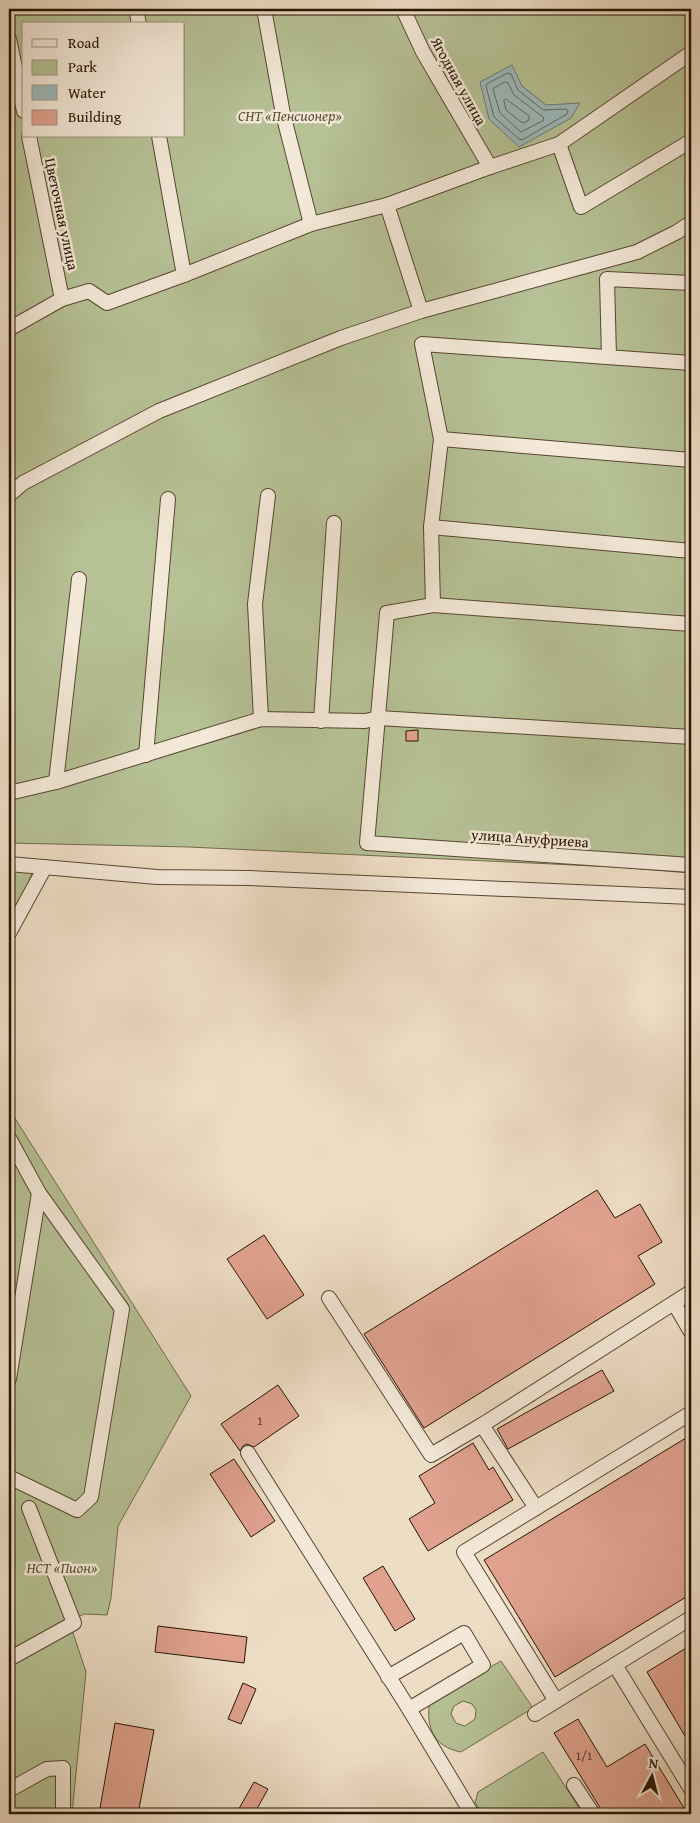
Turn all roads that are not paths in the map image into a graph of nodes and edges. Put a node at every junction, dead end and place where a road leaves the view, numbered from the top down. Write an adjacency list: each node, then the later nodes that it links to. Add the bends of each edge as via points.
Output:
1 (136, 9): 4 (street)
2 (264, 9): 15 (street, via 283,114)
3 (403, 9): 12 (street, Ягодная улица, via 423,52)
4 (139, 22)
5 (9, 39): 7 (street)
6 (691, 53): 11 (street)
7 (22, 101)
8 (29, 138): 18 (street, Цветочная улица)
9 (159, 138): 16 (street)
10 (691, 141): 11 (street, via 582,207)
11 (559, 144): 12 (street)
12 (490, 167): 13 (street)
13 (387, 206): 15 (street); 19 (street)
14 (691, 223): 19 (street, via 637,252)
15 (312, 224): 16 (street)
16 (184, 275): 18 (street, via 107,303 89,291)
17 (691, 283): 21 (street, via 607,279)
18 (62, 298): 20 (street)
19 (421, 311): 25 (street, via 341,338 159,411 23,483)
20 (9, 329)
21 (609, 357): 22 (street); 23 (street, via 422,344)
22 (691, 363)
23 (441, 439): 24 (street); 29 (street)
24 (691, 460)
25 (9, 495)
26 (268, 496): 35 (street, via 255,604)
27 (168, 499): 38 (street)
28 (334, 523): 36 (street)
29 (432, 527): 30 (street); 32 (street)
30 (691, 551)
31 (78, 579): 39 (street)
32 (433, 605): 33 (street); 34 (street, via 387,613)
33 (691, 624)
34 (379, 718): 36 (street, via 365,722); 37 (street); 42 (street, улица Ануфриева, via 367,844)
35 (261, 719): 36 (street); 38 (street)
36 (321, 720)
37 (691, 737)
38 (146, 755): 39 (street)
39 (56, 782): 40 (street)
40 (9, 792)
41 (9, 864): 43 (street)
42 (691, 865)
43 (45, 867): 44 (street, via 157,878 250,878); 45 (street)
44 (691, 897)
45 (9, 933)
46 (9, 1138): 47 (street)
47 (39, 1194): 52 (street); 56 (street, via 122,1309 91,1497 77,1510)
48 (691, 1292): 50 (street)
49 (328, 1298): 54 (street, via 431,1455)
50 (674, 1303): 51 (street); 54 (street)
51 (691, 1332)
52 (9, 1379)
53 (691, 1414): 58 (street)
54 (482, 1425): 58 (street)
55 (248, 1453): 62 (street)
56 (9, 1477)
57 (29, 1508): 60 (street, via 74,1623)
58 (536, 1508): 63 (street, via 464,1552)
59 (691, 1618): 61 (street)
60 (9, 1659)
61 (615, 1665): 63 (street); 67 (street)
62 (388, 1677): 64 (street); 64 (street, via 464,1633 483,1665)
63 (556, 1701): 65 (street)
64 (409, 1708): 70 (street)
65 (535, 1714)
66 (574, 1785): 71 (street)
67 (691, 1789)
68 (9, 1790): 69 (street, via 47,1769 63,1768)
69 (63, 1814)
70 (472, 1814)
71 (593, 1814)

